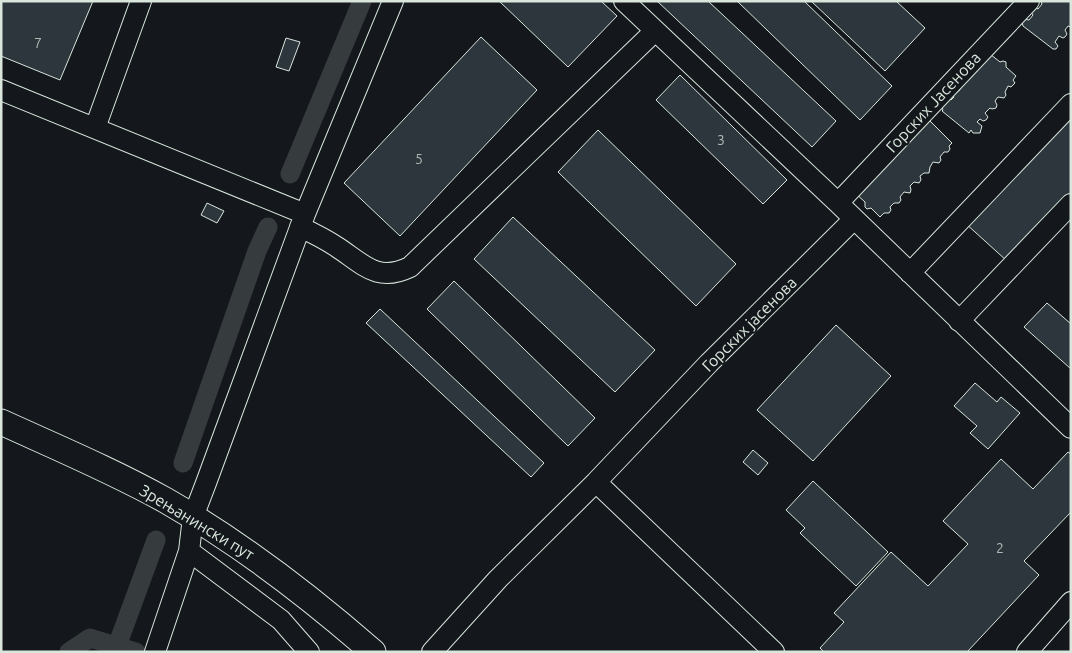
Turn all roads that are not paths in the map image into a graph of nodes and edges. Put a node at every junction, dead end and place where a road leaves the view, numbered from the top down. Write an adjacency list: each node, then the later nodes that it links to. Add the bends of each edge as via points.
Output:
1 (141, 1): 8 (street)
2 (393, 1): 12 (street)
3 (624, 1): 5 (street)
4 (1030, 1): 9 (street, Горских Јасенова)
5 (655, 31): 9 (street); 12 (street, via 410,267 395,273 370,271)
6 (1, 90): 8 (street)
7 (1071, 104): 13 (street)
8 (95, 128): 12 (street)
9 (838, 203): 11 (street)
10 (1071, 204): 14 (street)
11 (854, 219): 13 (street); 17 (street, Горских јасенова, via 709,363)
12 (302, 220): 18 (street)
13 (910, 274): 14 (street)
14 (959, 321): 16 (street)
15 (1, 422): 18 (main road, Зрењанински пут, via 107,470)
16 (1071, 428)
17 (596, 482): 24 (street, Горских јасенова); 25 (street)
18 (193, 517): 19 (street); 23 (main road, Зрењанински пут, via 292,584)
19 (189, 551): 21 (street); 22 (street, via 281,620)
20 (1071, 602): 26 (street)
21 (156, 647)
22 (309, 652)
23 (373, 652)
24 (432, 652)
25 (774, 652)
26 (1027, 652)

